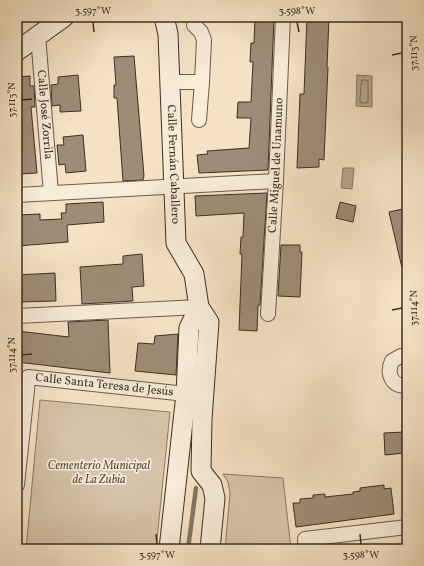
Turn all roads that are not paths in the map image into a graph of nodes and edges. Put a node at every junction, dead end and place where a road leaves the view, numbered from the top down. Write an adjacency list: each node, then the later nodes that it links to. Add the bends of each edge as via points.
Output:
1 (64, 17): 5 (street)
2 (164, 17): 7 (street, Calle Fernán Caballero, via 168,34)
3 (283, 17): 10 (street, Calle Miguel de Unamuno)
4 (194, 25): 8 (street, via 204,40)
5 (38, 36): 6 (street); 12 (street, Calle José Zorrila)
6 (17, 51)
7 (170, 82): 8 (street); 11 (street, Calle Fernán Caballero)
8 (202, 82): 9 (street)
9 (199, 120)
10 (276, 182): 11 (street); 15 (street, Calle Miguel de Unamuno)
11 (174, 188): 12 (street); 14 (street, Calle Fernán Caballero, via 176,243 194,274)
12 (51, 193): 13 (street)
13 (17, 196)
14 (199, 307): 16 (street); 20 (street, Calle Fernán Caballero, via 210,322)
15 (268, 314)
16 (17, 316)
17 (407, 356): 18 (street, via 392,361 389,371 396,384)
18 (407, 386)
19 (22, 389): 20 (street, Calle Santa Teresa de Jesús, via 28,377); 23 (street)
20 (195, 396): 21 (street); 22 (street)
21 (201, 471): 22 (street); 27 (street, via 212,485 215,498)
22 (177, 472): 26 (street)
23 (17, 485)
24 (407, 527): 25 (street)
25 (306, 544)
26 (170, 549)
27 (210, 549)

